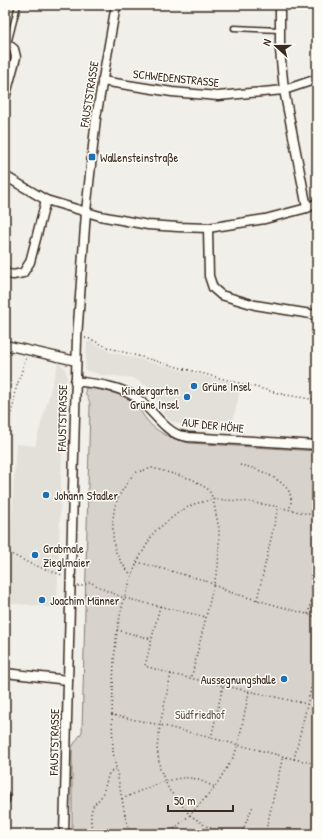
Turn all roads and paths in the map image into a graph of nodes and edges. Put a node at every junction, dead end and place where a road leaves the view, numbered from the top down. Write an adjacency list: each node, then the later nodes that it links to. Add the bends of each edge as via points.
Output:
1 (18, 5): 6 (lane)
2 (116, 5): 8 (street, FAUSTSTRASSE)
3 (280, 5): 5 (street)
4 (234, 28): 5 (lane)
5 (280, 30): 9 (street)
6 (6, 44): 10 (street, via 14,49 16,57)
7 (317, 79): 9 (street, SCHWEDENSTRASSE)
8 (102, 81): 9 (street, SCHWEDENSTRASSE, via 218,96); 15 (street, FAUSTSTRASSE)
9 (284, 90): 14 (street)
10 (5, 98)
11 (5, 176): 12 (street)
12 (46, 200): 15 (street); 17 (street, via 30,262 23,273)
13 (317, 203): 14 (street)
14 (307, 208): 16 (street, via 265,219)
15 (86, 212): 16 (street, via 148,225); 22 (street, FAUSTSTRASSE)
16 (208, 228): 18 (street, via 209,276 213,288 221,295 255,305)
17 (5, 273)
18 (317, 315)
19 (83, 338): 24 (path, via 174,366 286,395)
20 (5, 345): 21 (street)
21 (29, 350): 22 (street); 25 (path, via 14,395)
22 (76, 361): 23 (street, FAUSTSTRASSE)
23 (75, 381): 26 (street, AUF DER HÖHE, via 122,390 132,395 178,434); 37 (street, FAUSTSTRASSE)
24 (317, 400)
25 (10, 417)
26 (317, 445)
27 (240, 465): 30 (path, via 266,474 285,487 290,494)
28 (213, 499): 29 (path); 33 (path, via 194,504 179,512 154,532); 34 (path, via 209,490 192,479 152,468 134,473 116,504 113,527 115,550); 36 (path, via 219,529 218,567)
29 (278, 508): 30 (path); 39 (path)
30 (289, 510): 31 (path)
31 (317, 516)
32 (5, 551): 37 (path, via 31,564 63,575 62,585)
33 (136, 562): 34 (path); 36 (path)
34 (132, 576): 38 (path)
35 (317, 579): 41 (path)
36 (214, 585): 39 (path); 43 (path)
37 (70, 586): 38 (path, via 90,582); 50 (street, FAUSTSTRASSE)
38 (124, 598): 40 (path); 44 (path)
39 (257, 600): 41 (path)
40 (160, 606): 43 (path); 45 (path)
41 (308, 614): 42 (path)
42 (317, 616)
43 (206, 617): 49 (path)
44 (117, 630): 45 (path); 54 (path)
45 (152, 639): 48 (path, via 145,666)
46 (317, 664): 53 (path)
47 (5, 673): 50 (street)
48 (172, 674): 49 (path); 55 (path)
49 (191, 679): 51 (path)
50 (68, 680): 67 (street, FAUSTSTRASSE)
51 (223, 686): 52 (path); 56 (path)
52 (249, 692): 53 (path); 57 (path)
53 (307, 704): 59 (path)
54 (112, 715): 55 (path); 61 (path)
55 (160, 725): 56 (path); 62 (path, via 157,748 160,769)
56 (211, 738): 57 (path)
57 (238, 744): 58 (path); 63 (path, via 234,756)
58 (283, 756): 59 (path); 73 (path)
59 (294, 759): 60 (path)
60 (317, 764)
61 (116, 769): 64 (path); 68 (path, via 109,774 106,788 92,809)
62 (166, 782): 63 (path, via 190,778); 64 (path); 66 (path, via 169,790)
63 (214, 787): 66 (path)
64 (122, 799): 69 (path)
65 (253, 806): 72 (path)
66 (190, 815): 70 (path); 71 (path, via 206,826)
67 (64, 834)
68 (92, 834)
69 (130, 834)
70 (168, 834)
71 (225, 834)
72 (241, 834)
73 (265, 834)

